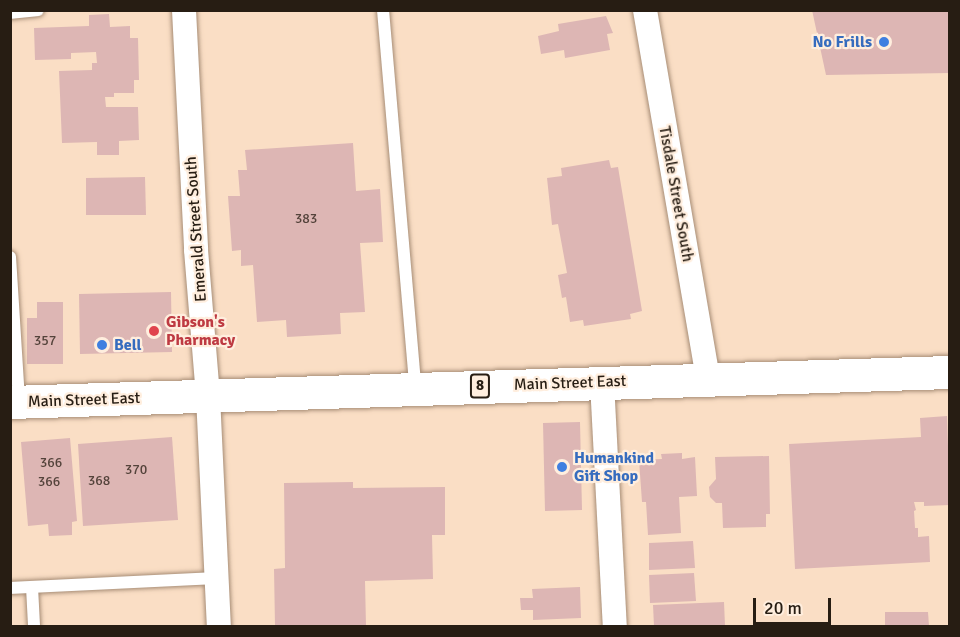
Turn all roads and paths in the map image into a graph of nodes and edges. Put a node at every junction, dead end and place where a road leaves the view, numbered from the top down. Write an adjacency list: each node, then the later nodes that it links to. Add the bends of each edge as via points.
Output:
1 (38, 10): 5 (lane)
2 (184, 10): 11 (street, Emerald Street South)
3 (383, 10): 10 (lane)
4 (645, 10): 8 (street, Tisdale Street South)
5 (10, 13)
6 (10, 257): 12 (lane)
7 (950, 372): 8 (main road, Main Street East / 8)
8 (708, 378): 9 (main road, Main Street East / 8)
9 (602, 381): 10 (main road, Main Street East / 8); 18 (street)
10 (415, 388): 11 (main road, Main Street East / 8)
11 (208, 396): 12 (main road, Main Street East / 8); 13 (street, Emerald Street South)
12 (15, 402)
13 (216, 578): 14 (lane); 17 (street, Emerald Street South)
14 (32, 587): 15 (lane); 16 (lane)
15 (10, 588)
16 (34, 627)
17 (219, 627)
18 (615, 627)

